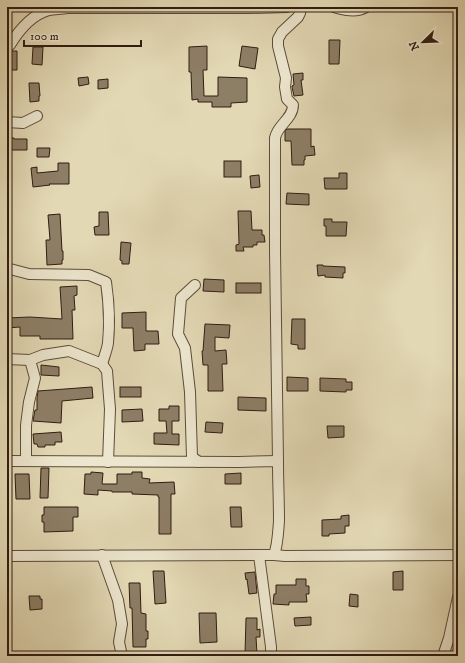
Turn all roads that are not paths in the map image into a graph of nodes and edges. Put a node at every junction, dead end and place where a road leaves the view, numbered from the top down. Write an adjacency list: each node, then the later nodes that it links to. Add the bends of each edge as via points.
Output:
1 (287, 7): 5 (street, via 48,10 25,24)
2 (301, 7): 15 (street, via 298,17 278,39 286,78 287,100 293,105 293,110 275,138)
3 (334, 7): 4 (street, via 357,11)
4 (366, 7)
5 (7, 46)
6 (37, 116): 7 (street, via 23,123)
7 (7, 122)
8 (7, 270): 12 (street, via 29,274 89,275 106,282 108,344)
9 (195, 285): 17 (street, via 181,298 178,334 185,348 190,392 192,457)
10 (7, 359): 11 (street)
11 (30, 360): 12 (street, via 69,351); 14 (street, via 35,378 26,425)
12 (102, 364): 16 (street, via 107,371 110,409)
13 (7, 461): 14 (street)
14 (26, 461): 16 (street)
15 (278, 461): 17 (street); 20 (street, via 278,538)
16 (108, 462): 17 (street)
17 (199, 462)
18 (102, 555): 19 (street); 22 (street); 25 (street, via 118,600 122,624 119,642)
19 (259, 555): 20 (street); 26 (street)
20 (274, 555): 21 (street)
21 (458, 555): 23 (street)
22 (7, 556)
23 (458, 558)
24 (458, 597): 27 (street)
25 (122, 656)
26 (271, 656)
27 (443, 656)

